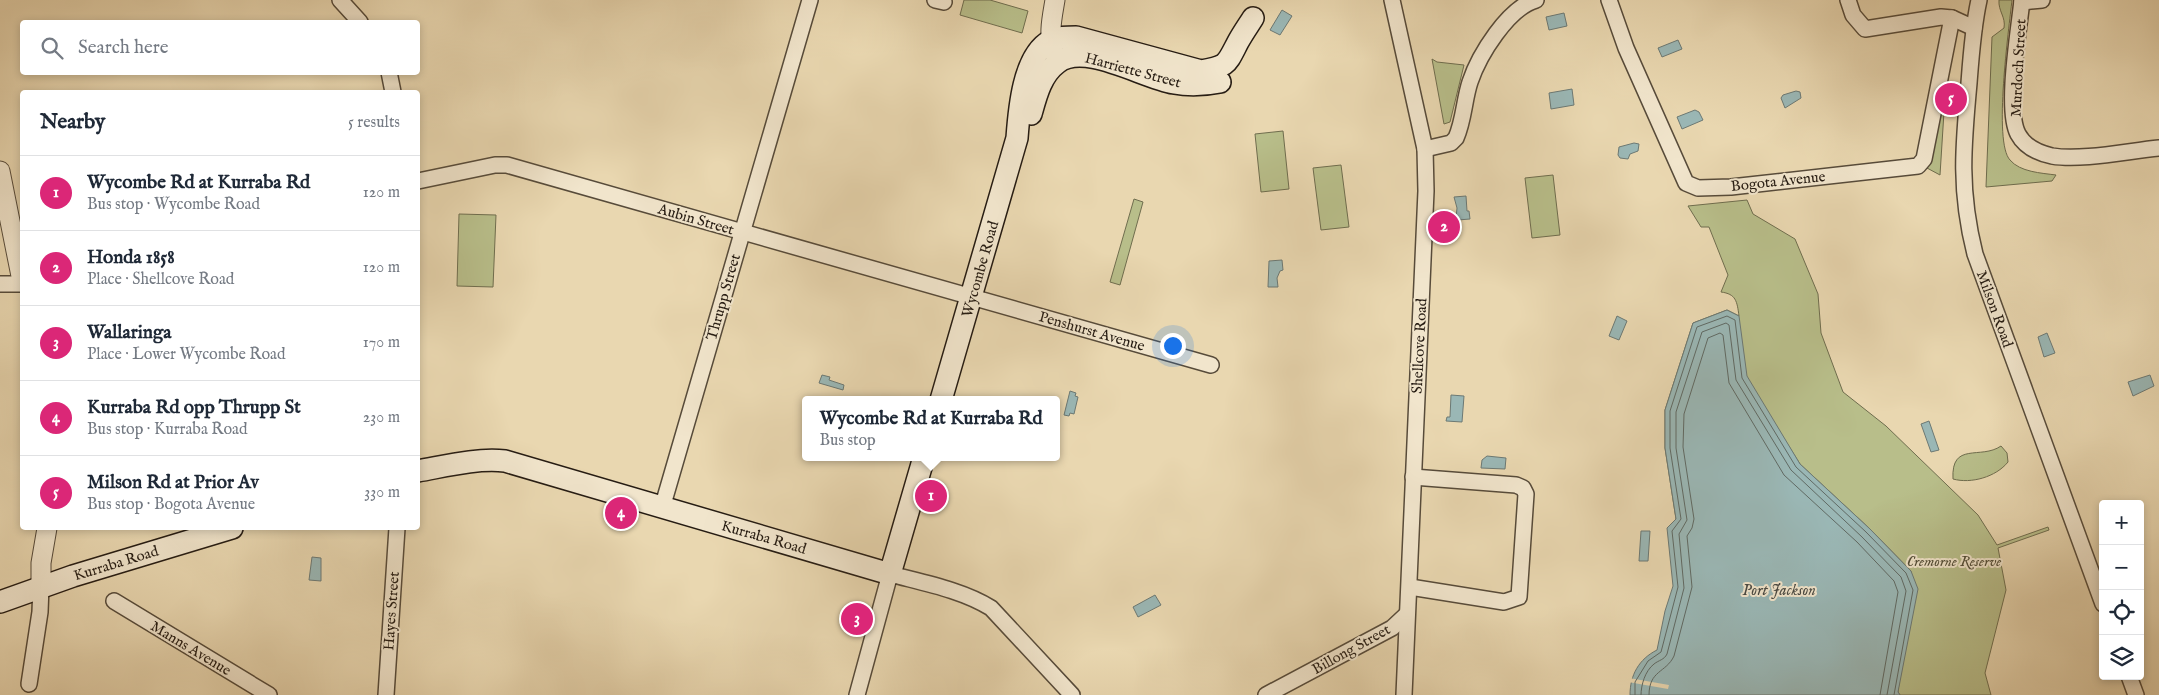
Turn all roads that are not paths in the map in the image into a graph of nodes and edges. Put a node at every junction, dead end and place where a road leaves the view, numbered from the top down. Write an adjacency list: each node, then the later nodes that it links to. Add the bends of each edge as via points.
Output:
1 (340, 0): 13 (street)
2 (810, 0): 24 (street, Thrupp Street)
3 (1055, 0): 15 (street)
4 (1392, 0): 21 (street, Shellcove Road)
5 (1536, 0): 21 (street, via 1512,13 1500,26 1471,79 1456,138 1451,143)
6 (1609, 0): 12 (street, Bogota Avenue, via 1626,48 1686,183 1698,188 1918,166 1924,159)
7 (1848, 0): 12 (street, via 1856,21 1865,29)
8 (1979, 0): 14 (street, Milson Road)
9 (2042, 0): 10 (street)
10 (2022, 1): 20 (street, Murdoch Street, via 2013,97 2014,122 2022,141 2041,153 2067,157)
11 (1255, 9): 15 (main road, Harriette Street, via 1232,59 1218,68 1201,71 1088,39 1063,37); 16 (main road, Harriette Street, via 1252,44 1243,68 1224,81 1202,85 1175,84 1084,56)
12 (1952, 18): 14 (street)
13 (358, 20)
14 (1974, 28): 41 (street, Milson Road, via 1962,160 1968,227)
15 (1050, 41): 16 (street); 19 (main road, Wycombe Road, via 1038,50 1031,64 1019,110)
16 (1057, 63): 19 (main road, Wycombe Road, via 1038,88 1029,118)
17 (390, 75): 18 (street)
18 (393, 90)
19 (1017, 138): 28 (main road, Wycombe Road)
20 (2159, 148)
21 (1426, 149): 33 (street, Shellcove Road)
22 (0, 171): 25 (street)
23 (420, 181): 24 (street, Aubin Street, via 507,165)
24 (741, 232): 28 (street, Aubin Street); 34 (street, Thrupp Street)
25 (20, 272)
26 (20, 282): 27 (street)
27 (0, 284)
28 (972, 298): 29 (street, Penshurst Avenue); 30 (main road, Wycombe Road)
29 (1211, 365)
30 (942, 396)
31 (923, 461): 38 (main road)
32 (420, 471): 34 (main road, Kurraba Road, via 505,461)
33 (1413, 477): 40 (street, Shellcove Road); 40 (street, via 1516,485 1526,494 1519,597 1504,602)
34 (662, 508): 38 (main road, Kurraba Road)
35 (47, 530): 39 (street, via 41,555)
36 (225, 530): 39 (main road, Kurraba Road)
37 (397, 530): 48 (street, Hayes Street)
38 (890, 574): 49 (street); 50 (street, Kurraba Road, via 971,598 991,608)
39 (40, 586): 43 (main road, Kurraba Road); 46 (street, via 40,612)
40 (1410, 587): 44 (street, Shellcove Road)
41 (2099, 593)
42 (114, 601): 47 (street, Manns Avenue)
43 (0, 602)
44 (1407, 614): 51 (street, Billong Street, via 1392,628); 52 (street, Shellcove Road)
45 (2130, 680): 53 (street)
46 (29, 684)
47 (269, 695)
48 (386, 695)
49 (856, 695)
50 (1072, 695)
51 (1266, 695)
52 (1404, 695)
53 (2136, 695)

